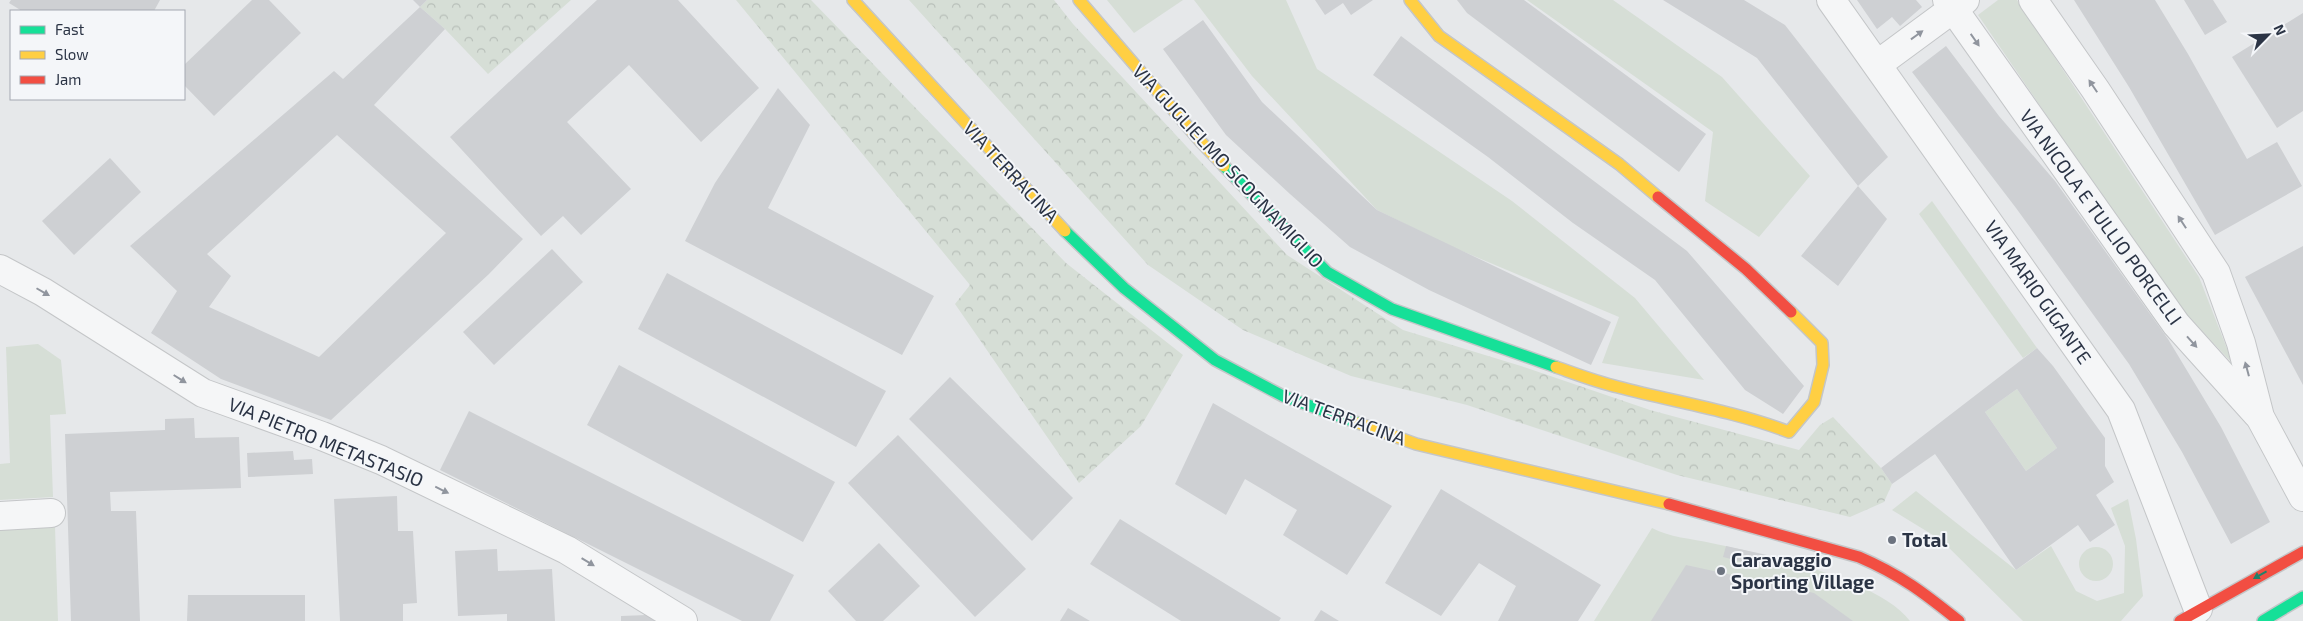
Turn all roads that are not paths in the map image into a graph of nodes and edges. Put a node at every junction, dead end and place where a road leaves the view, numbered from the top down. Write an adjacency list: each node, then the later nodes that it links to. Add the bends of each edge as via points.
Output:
1 (853, 0): 17 (street, VIA TERRACINA, via 1046,212 1124,288 1215,360 1283,396 1416,444 1685,508 1859,558 1914,585)
2 (1079, 0): 3 (street, VIA GUGLIELMO SCOGNAMIGLIO, via 1201,142 1327,272 1392,309 1479,341 1616,387 1755,420 1789,432 1814,402 1823,365 1822,344 1746,269 1619,164 1439,36)
3 (1410, 0)
4 (1832, 0): 7 (street, VIA MARIO GIGANTE)
5 (2033, 0): 9 (street, VIA NICOLA E TULLIO PORCELLI, one-way to 5, via 2241,343 2216,274)
6 (1955, 3): 7 (street, VIA NICOLA E TULLIO PORCELLI, one-way to 6); 9 (street, VIA NICOLA E TULLIO PORCELLI, one-way to 9, via 2176,324)
7 (1878, 64): 15 (street, VIA MARIO GIGANTE, via 2121,410)
8 (0, 270): 16 (street, VIA PIETRO METASTASIO, one-way to 16, via 43,292 203,393 381,460 568,550)
9 (2260, 417): 10 (street, VIA NICOLA E TULLIO PORCELLI)
10 (2303, 497)
11 (51, 514): 12 (street)
12 (0, 516)
13 (2303, 552): 15 (street, one-way to 15)
14 (2303, 597): 18 (street)
15 (2189, 615)
16 (683, 621)
17 (1959, 621)
18 (2263, 621)

